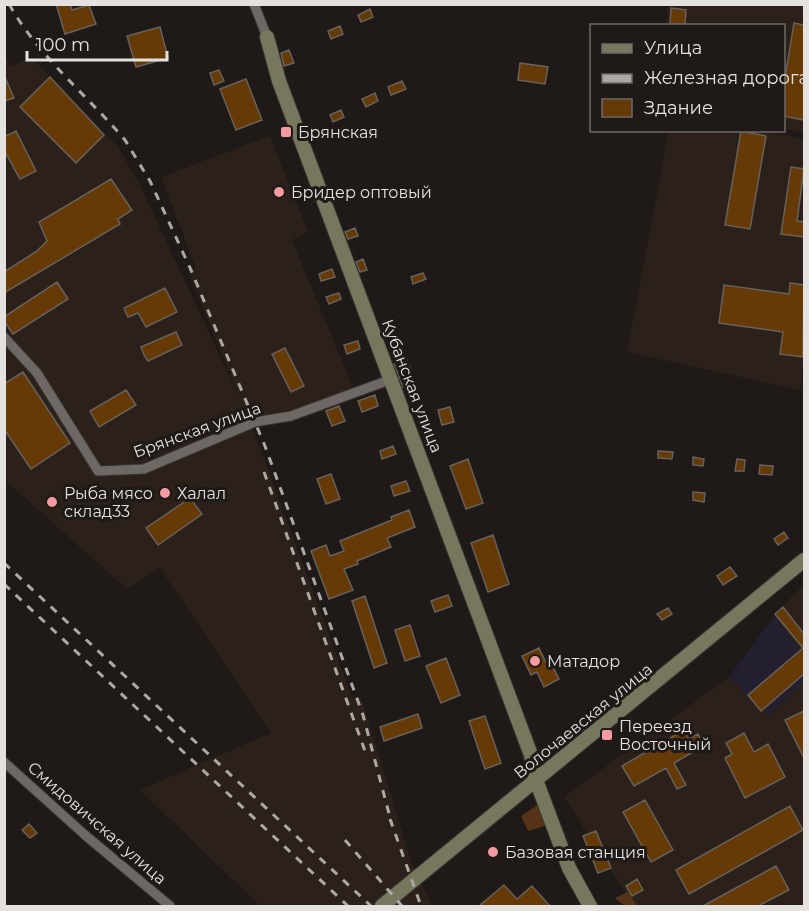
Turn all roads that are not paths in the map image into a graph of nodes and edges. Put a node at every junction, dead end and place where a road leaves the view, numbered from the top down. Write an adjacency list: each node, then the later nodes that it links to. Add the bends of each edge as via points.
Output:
1 (254, 4): 2 (street, Кубанская улица)
2 (267, 37): 4 (main road, Кубанская улица, via 283,91)
3 (4, 337): 4 (street, Брянская улица, via 37,373 98,471 144,469 255,422 291,416)
4 (392, 379): 7 (main road, Кубанская улица, via 531,755)
5 (804, 560): 7 (main road, Волочаевская улица)
6 (7, 768): 8 (street, Смидовичская улица)
7 (536, 780): 9 (main road, Волочаевская улица); 10 (main road, Кубанская улица, via 569,868)
8 (170, 906)
9 (382, 906)
10 (590, 906)

